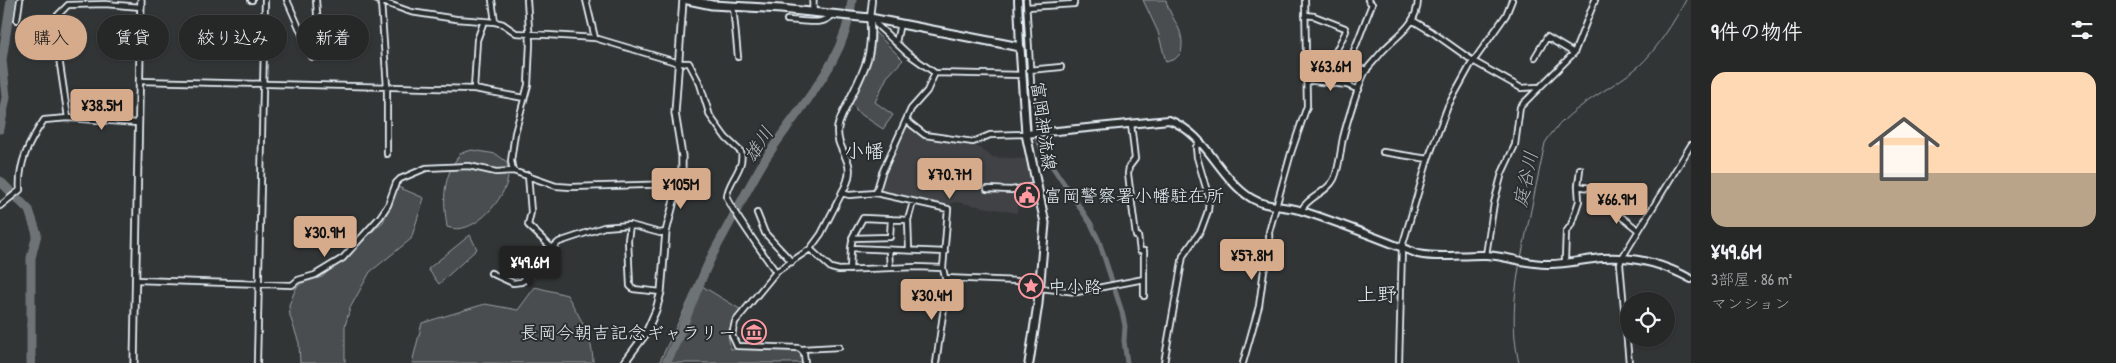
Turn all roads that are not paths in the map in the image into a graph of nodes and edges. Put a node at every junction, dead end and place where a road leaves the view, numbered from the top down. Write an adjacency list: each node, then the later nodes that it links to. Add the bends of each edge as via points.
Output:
1 (20, 0): 28 (street)
2 (141, 0): 24 (street)
3 (265, 0): 55 (street)
4 (288, 0): 5 (street, via 312,57 317,57)
5 (316, 0)
6 (492, 0): 34 (street)
7 (527, 0): 37 (street)
8 (586, 0): 38 (street)
9 (683, 0): 45 (street)
10 (688, 0): 23 (main road)
11 (813, 0): 26 (street)
12 (872, 0): 30 (street)
13 (1018, 0): 40 (main road)
14 (1026, 0): 25 (street)
15 (1074, 0): 25 (street, via 1074,4)
16 (1306, 0): 29 (street)
17 (1368, 0): 47 (street, via 1372,4)
18 (1418, 0): 32 (street)
19 (1512, 0): 44 (street, via 1506,15)
20 (1595, 0): 41 (street)
21 (379, 1): 33 (street, via 411,12); 56 (street)
22 (105, 2): 24 (street); 61 (street, via 68,5 57,16 58,51)
23 (733, 6): 26 (main road); 43 (street)
24 (141, 7): 54 (street)
25 (1027, 8): 49 (street)
26 (812, 12): 27 (main road)
27 (832, 14): 30 (main road); 31 (street, via 824,22)
28 (18, 15)
29 (1305, 15): 46 (street, via 1345,28); 53 (street)
30 (867, 17): 35 (main road); 79 (street, via 872,42 869,59 839,125 839,138 850,169)
31 (786, 20)
32 (1412, 20): 44 (street); 50 (street)
33 (484, 21): 34 (street); 58 (street, via 477,40)
34 (495, 22): 37 (street, via 516,33)
35 (900, 23): 39 (street); 40 (main road)
36 (876, 24): 39 (street)
37 (530, 33): 38 (street); 60 (street, via 528,86)
38 (595, 38): 45 (street)
39 (896, 43): 51 (street)
40 (1020, 47): 52 (main road, 富岡神流線)
41 (1574, 53): 42 (street, via 1547,38); 57 (street)
42 (1535, 57)
43 (738, 58)
44 (1473, 61): 57 (street, via 1521,88); 70 (street, via 1448,106)
45 (679, 63): 74 (street, via 675,118 682,169); 107 (street, via 689,63 710,116 741,152 728,201)
46 (1330, 63): 47 (street); 53 (street, via 1319,66)
47 (1348, 66): 50 (street)
48 (1061, 68): 49 (street)
49 (1029, 70): 65 (street)
50 (1367, 70): 59 (street)
51 (935, 73): 52 (street); 62 (street, via 927,91 911,109)
52 (1022, 75): 65 (main road, 富岡神流線)
53 (1306, 77): 59 (street); 83 (street, via 1305,116 1293,146)
54 (139, 81): 55 (street); 63 (street)
55 (264, 84): 56 (street); 113 (street)
56 (387, 87): 58 (street); 69 (street)
57 (1538, 88): 100 (street, via 1518,112 1515,145 1500,182)
58 (474, 89): 60 (street)
59 (1359, 90): 85 (street, via 1345,130 1334,179)
60 (524, 98): 72 (street, via 511,161)
61 (68, 118): 63 (street); 82 (street, via 44,120 31,140 19,174 20,190)
62 (907, 121): 65 (street, via 925,135 972,142 990,135); 80 (street)
63 (138, 123): 111 (street)
64 (1131, 124): 65 (main road); 66 (main road, via 1169,120 1186,128); 110 (street, via 1135,159 1128,174 1140,251 1144,251)
65 (1030, 133): 75 (main road, 富岡神流線)
66 (1200, 142): 83 (main road, via 1249,196); 125 (street, via 1196,147 1197,157 1209,198 1208,210 1201,230 1183,256)
67 (1691, 145): 90 (street)
68 (1382, 152): 70 (street)
69 (387, 154)
70 (1428, 159): 93 (street)
71 (1580, 169): 76 (street)
72 (513, 171): 73 (street); 113 (street, via 438,166 400,179 380,217 343,258 292,285)
73 (528, 175): 74 (street, via 556,186 571,187); 94 (street, via 531,212 528,225)
74 (678, 184): 91 (street)
75 (1037, 186): 77 (street); 114 (main road, 富岡神流線, via 1045,221)
76 (1578, 186): 78 (street); 102 (street, via 1579,201 1566,232)
77 (987, 189)
78 (1613, 192)
79 (842, 193): 80 (street); 96 (street)
80 (876, 193): 81 (street)
81 (913, 202): 88 (street); 99 (street, via 948,209)
82 (0, 206)
83 (1278, 206): 85 (main road); 126 (street, via 1269,232 1270,262 1264,270 1259,306)
84 (1608, 206): 90 (street)
85 (1301, 211): 93 (main road)
86 (757, 213): 103 (street, via 765,232)
87 (891, 220): 88 (street); 92 (street, via 863,218); 92 (street, via 890,237)
88 (908, 220): 97 (street)
89 (630, 225): 91 (street); 94 (street, via 604,227 559,242); 115 (street, via 630,286)
90 (1638, 230): 101 (street)
91 (666, 232): 115 (street)
92 (852, 238): 95 (street)
93 (1402, 247): 100 (main road, via 1432,257); 127 (street)
94 (552, 248): 108 (street, via 529,277 521,282 513,283)
95 (850, 248): 98 (street); 106 (street)
96 (810, 249): 103 (street); 106 (street, via 834,269)
97 (909, 250): 98 (street); 99 (street)
98 (890, 251): 104 (street)
99 (945, 252): 105 (street)
100 (1486, 255): 101 (main road, via 1550,264)
101 (1622, 258): 112 (main road, via 1661,265); 128 (street)
102 (1565, 259)
103 (792, 262): 107 (street)
104 (890, 268): 105 (street); 106 (street)
105 (943, 268): 109 (street)
106 (850, 270)
107 (776, 272): 118 (street, via 735,322 733,340 739,346)
108 (491, 273)
109 (945, 278): 114 (street); 123 (street, via 947,287)
110 (1144, 279): 114 (street, via 1077,292); 116 (street)
111 (135, 280): 113 (street); 119 (street)
112 (1691, 280)
113 (259, 285): 120 (street)
114 (1039, 285): 124 (main road, 富岡神流線)
115 (661, 292): 121 (street, via 645,336)
116 (1144, 296)
117 (839, 347): 118 (street)
118 (802, 349): 122 (street)
119 (134, 363)
120 (257, 363)
121 (624, 363)
122 (805, 363)
123 (936, 363)
124 (1029, 363)
125 (1164, 363)
126 (1243, 363)
127 (1399, 363)
128 (1629, 363)

